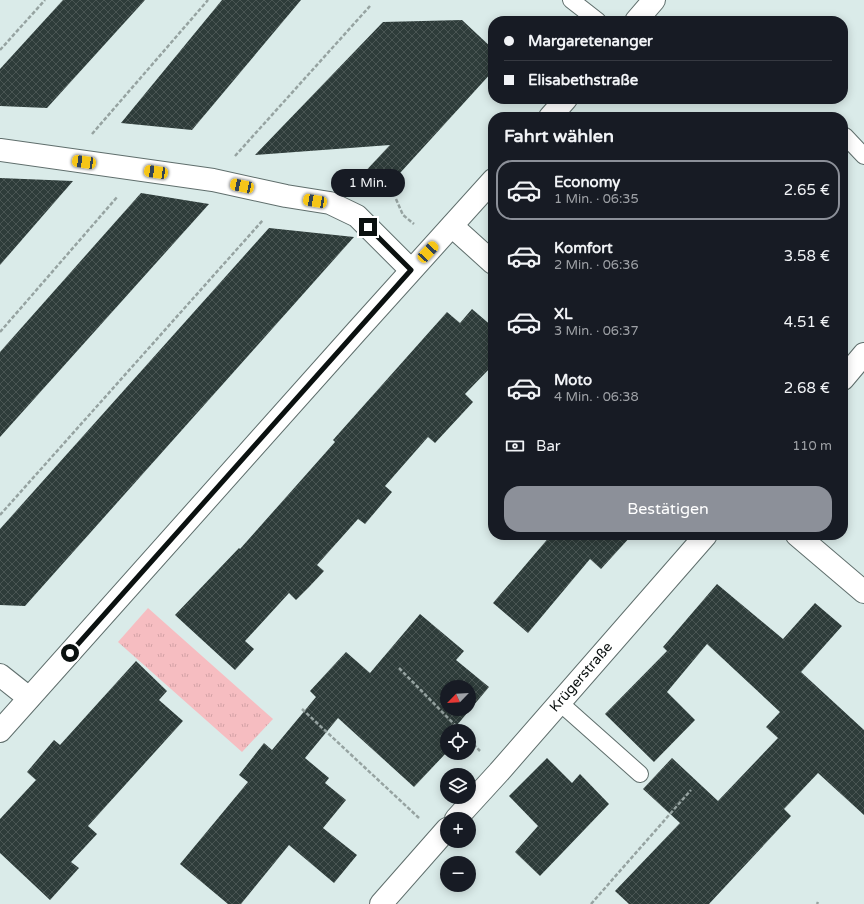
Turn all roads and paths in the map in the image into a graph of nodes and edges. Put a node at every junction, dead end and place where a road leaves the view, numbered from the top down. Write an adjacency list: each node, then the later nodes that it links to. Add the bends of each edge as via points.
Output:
1 (45, 0): 8 (path)
2 (208, 0): 14 (path)
3 (571, 0): 6 (lane)
4 (654, 0): 7 (street)
5 (370, 6): 16 (path)
6 (592, 16)
7 (640, 16)
8 (0, 50)
9 (562, 104): 10 (street)
10 (554, 112)
11 (848, 139): 13 (lane)
12 (0, 150): 14 (street)
13 (864, 156)
14 (70, 160): 15 (street)
15 (141, 170): 16 (street); 22 (path)
16 (213, 180): 18 (street)
17 (488, 186): 19 (street)
18 (286, 196): 21 (street, via 330,203 357,216); 25 (path)
19 (452, 226): 20 (street); 21 (street)
20 (488, 258)
21 (411, 270): 31 (street)
22 (0, 332)
23 (864, 354): 24 (street)
24 (848, 373)
25 (0, 515)
26 (702, 540): 32 (street, Krügerstraße)
27 (803, 540): 28 (street)
28 (864, 592)
29 (399, 668): 34 (path)
30 (0, 675): 31 (street)
31 (29, 698): 35 (street)
32 (559, 702): 36 (lane); 38 (street, Krügerstraße)
33 (302, 709): 39 (path)
34 (454, 724)
35 (0, 731)
36 (640, 774)
37 (692, 790): 42 (path)
38 (463, 812)
39 (440, 830)
40 (440, 836): 41 (street)
41 (381, 904)
42 (591, 904)

